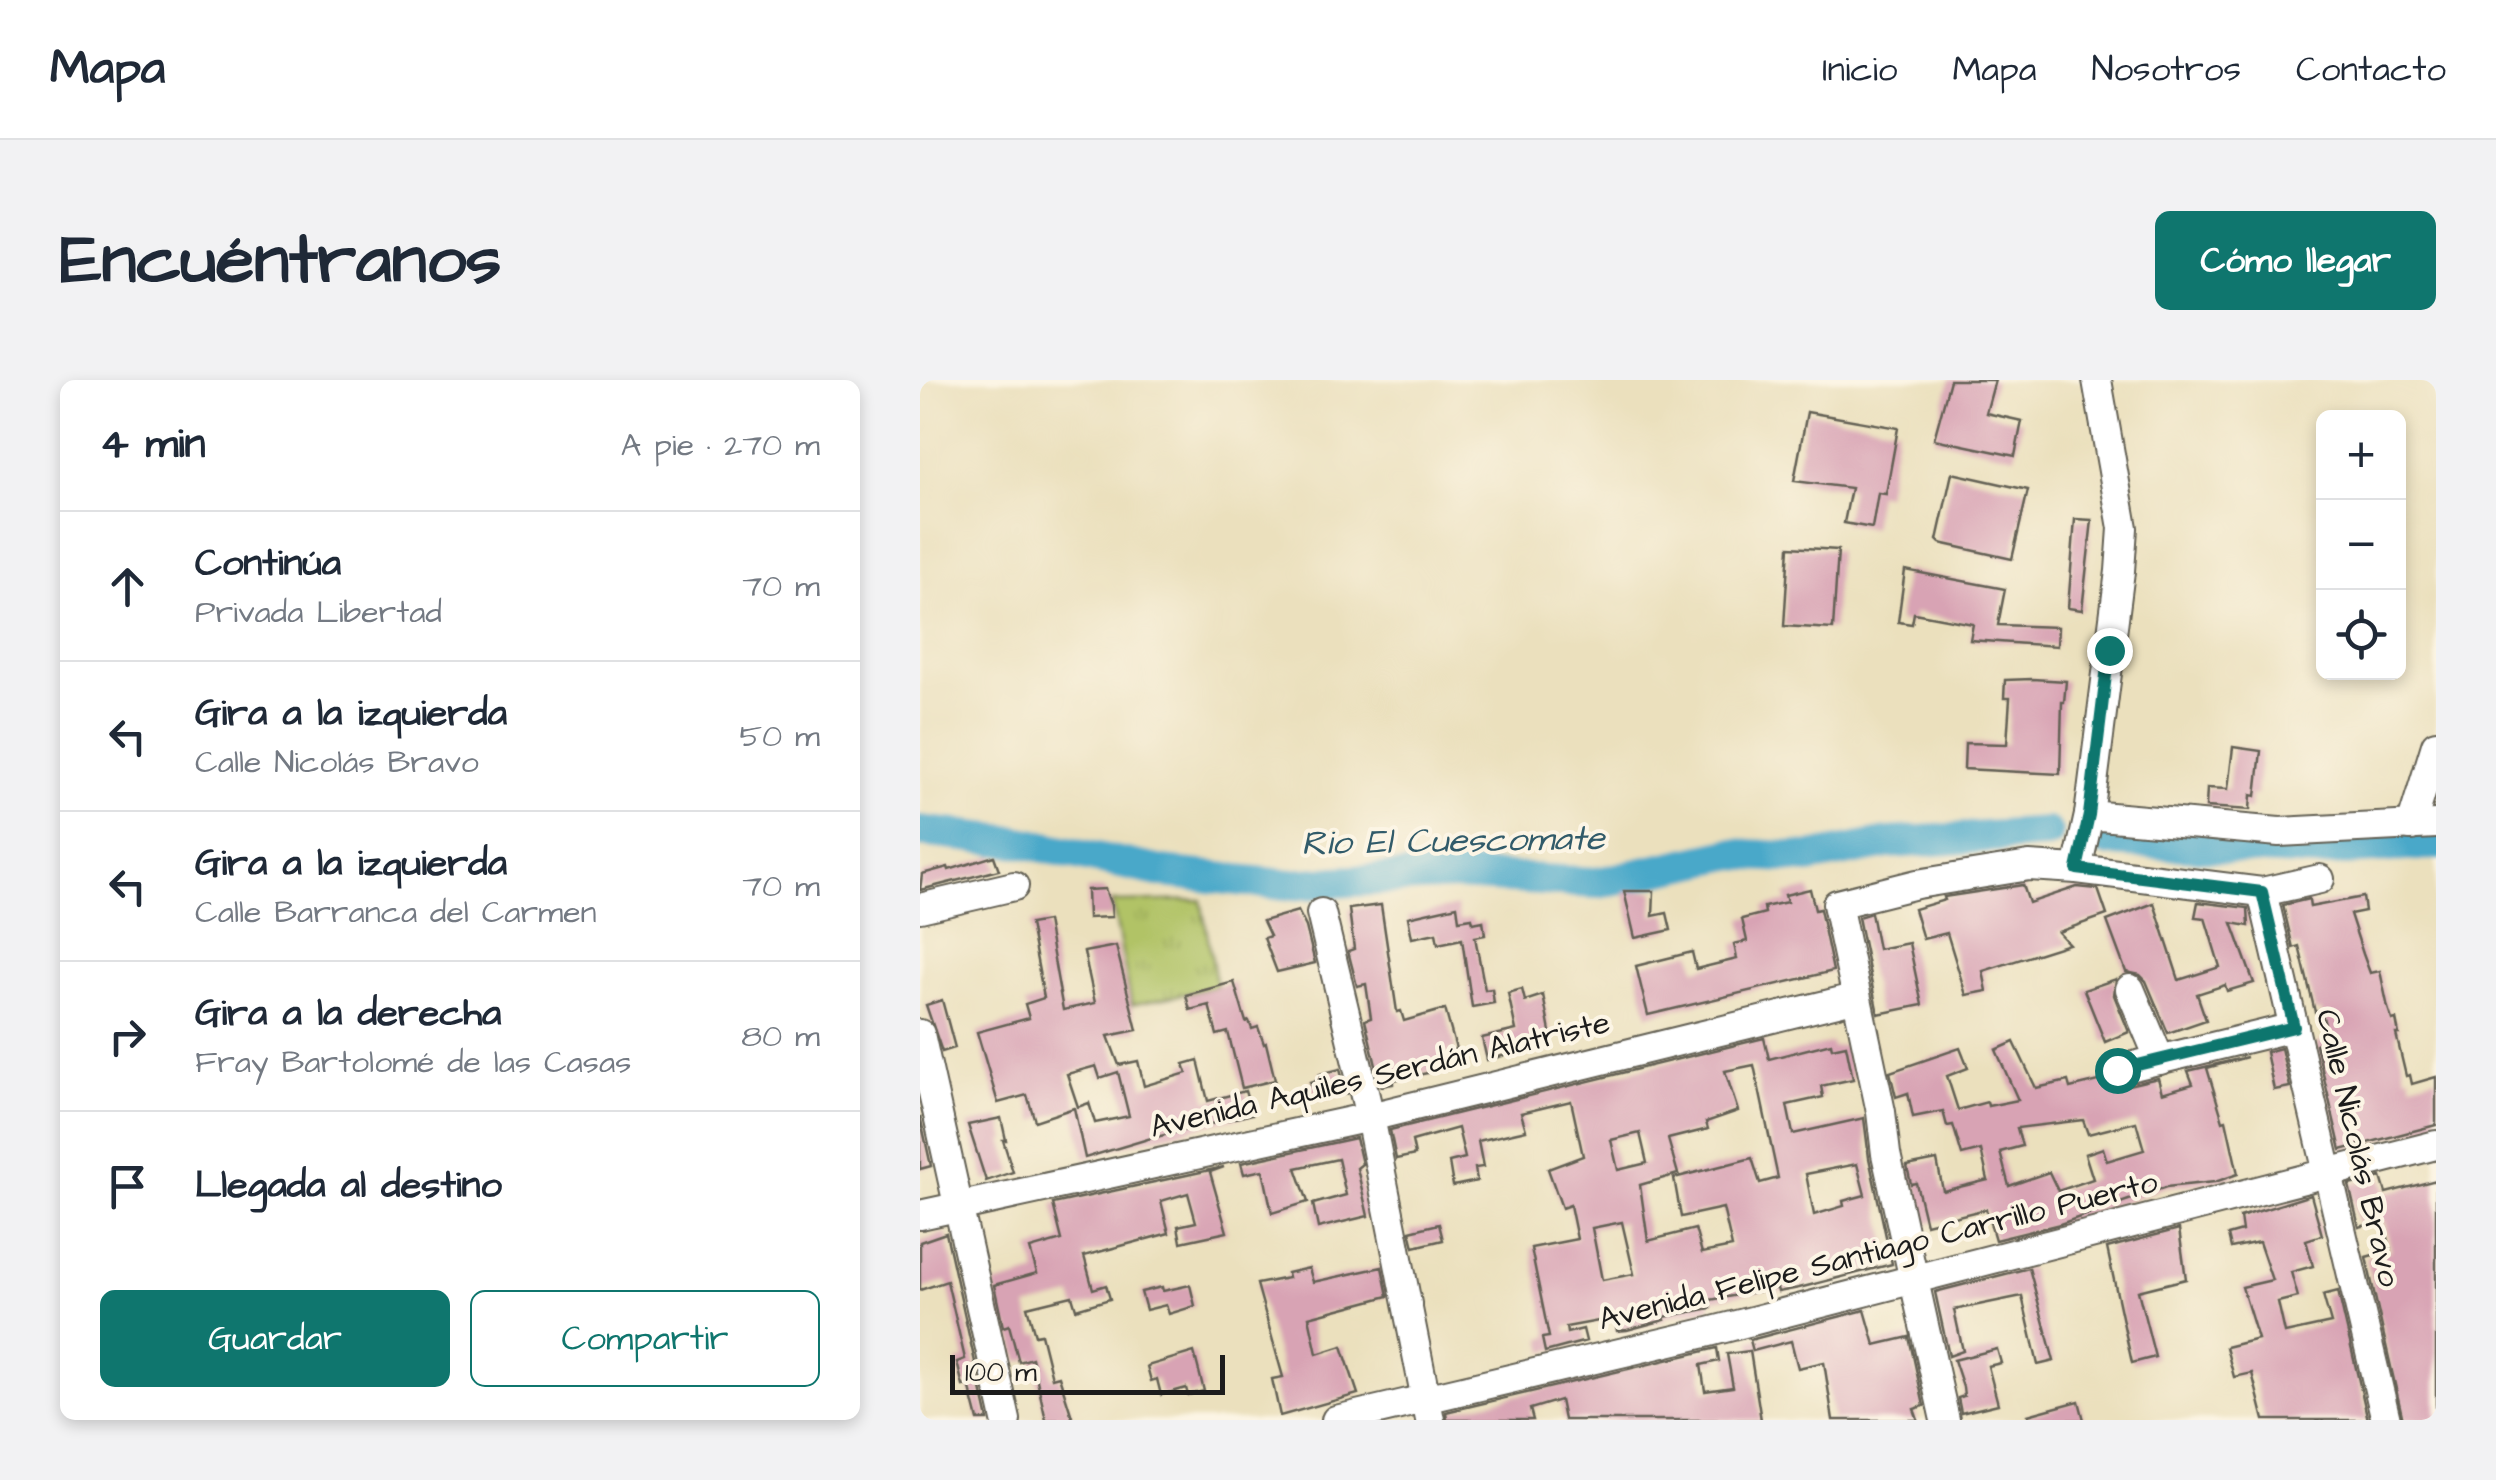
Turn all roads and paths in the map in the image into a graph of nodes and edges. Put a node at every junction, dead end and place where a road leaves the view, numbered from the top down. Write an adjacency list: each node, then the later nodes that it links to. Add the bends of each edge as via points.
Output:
1 (2098, 380): 3 (street, via 2123,528)
2 (2436, 746): 4 (street)
3 (2088, 820): 4 (street, via 2278,832); 5 (street)
4 (2424, 825)
5 (2078, 863): 8 (street); 12 (street, via 1917,884 1837,904)
6 (2320, 879): 8 (street)
7 (1014, 886): 9 (street)
8 (2262, 892): 13 (street, Calle Nicolás Bravo)
9 (920, 908)
10 (1321, 913): 17 (street)
11 (2130, 989): 15 (street)
12 (1854, 998): 17 (street, Avenida Aquiles Serdán Alatriste); 22 (street)
13 (2294, 1027): 15 (street); 19 (street, Calle Nicolás Bravo)
14 (920, 1034): 20 (street)
15 (2160, 1060): 16 (street)
16 (2117, 1070)
17 (1370, 1117): 20 (street, Avenida Aquiles Serdán Alatriste); 23 (street)
18 (2436, 1145): 19 (street, Avenida Felipe Santiago Carrillo Puerto)
19 (2327, 1172): 22 (street, Avenida Felipe Santiago Carrillo Puerto); 27 (street, Calle Nicolás Bravo)
20 (958, 1206): 21 (street, Avenida Aquiles Serdán Alatriste); 24 (street)
21 (920, 1216)
22 (1912, 1280): 23 (street, Avenida Felipe Santiago Carrillo Puerto); 26 (street)
23 (1428, 1409): 25 (street, Avenida Felipe Santiago Carrillo Puerto)
24 (1006, 1420)
25 (1336, 1420)
26 (1945, 1420)
27 (2386, 1420)

